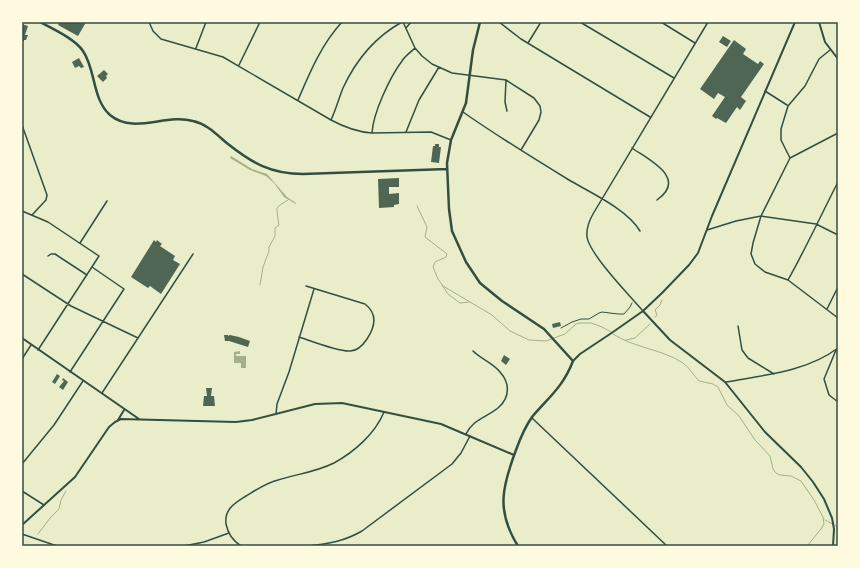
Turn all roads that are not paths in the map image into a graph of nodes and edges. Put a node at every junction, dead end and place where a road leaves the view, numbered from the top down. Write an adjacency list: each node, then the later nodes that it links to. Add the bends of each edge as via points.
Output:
1 (40, 22): 43 (main road, via 71,40 81,49 87,59 102,105 110,115 123,122 138,124 180,118 196,122 211,129 250,161 289,174)
2 (149, 22): 20 (street, via 161,39)
3 (206, 22): 20 (street)
4 (260, 22): 23 (street)
5 (342, 22): 29 (street, via 315,61)
6 (402, 22): 16 (street); 34 (street, via 383,34 363,55 346,84)
7 (411, 22): 16 (street)
8 (480, 22): 25 (main road)
9 (499, 22): 18 (street)
10 (541, 22): 18 (street)
11 (580, 22): 26 (street)
12 (661, 22): 17 (street)
13 (708, 22): 17 (street)
14 (795, 22): 28 (street)
15 (819, 22): 21 (street)
16 (406, 28): 19 (street)
17 (695, 42): 26 (street)
18 (528, 43): 33 (street)
19 (415, 48): 24 (street); 37 (street, via 401,62 387,86 372,126)
20 (195, 49): 23 (street, via 219,55)
21 (830, 50): 22 (street); 30 (street, via 819,59 805,86)
22 (838, 59)
23 (239, 66): 29 (street)
24 (438, 67): 25 (street); 36 (street, via 421,96)
25 (470, 75): 27 (street); 32 (main road)
26 (674, 78): 33 (street)
27 (506, 80): 31 (street); 41 (street, via 534,98 540,106 539,120)
28 (765, 91): 30 (street); 52 (street)
29 (298, 100): 34 (street)
30 (788, 106): 42 (street, via 781,129 781,140)
31 (507, 111)
32 (463, 112): 39 (main road); 41 (street)
33 (650, 117): 40 (street)
34 (331, 120): 37 (street, via 352,129)
35 (22, 125): 49 (street, via 47,196)
36 (406, 132): 37 (street); 39 (street, via 431,132)
37 (372, 133)
38 (838, 133): 42 (street)
39 (452, 140): 43 (main road)
40 (632, 148): 45 (street); 46 (street, via 667,174 668,187)
41 (521, 150): 45 (street)
42 (790, 158): 50 (street)
43 (447, 169): 79 (main road, via 452,232 477,280 541,326)
44 (838, 182): 51 (street)
45 (602, 199): 53 (street, via 631,220); 67 (street, via 588,225 588,241 594,252)
46 (657, 200)
47 (107, 201): 55 (street)
48 (22, 211): 49 (street)
49 (32, 215): 55 (street, via 48,222)
50 (761, 216): 51 (street); 52 (street, via 736,220); 61 (street, via 751,254 755,264 765,272)
51 (816, 224): 54 (street); 61 (street)
52 (707, 230): 67 (street, via 692,261)
53 (640, 231)
54 (838, 235)
55 (80, 243): 58 (street, via 99,256)
56 (193, 254): 73 (street)
57 (48, 256): 60 (street, via 55,254)
58 (92, 267): 60 (street); 69 (street, via 124,289)
59 (22, 274): 65 (street)
60 (87, 275): 65 (street)
61 (788, 280): 66 (street)
62 (306, 286): 64 (street)
63 (838, 287): 66 (street)
64 (314, 288): 71 (street); 71 (street, via 365,304 374,316 374,326 362,346 350,351)
65 (68, 304): 69 (street); 76 (street)
66 (827, 309): 68 (street)
67 (643, 311): 79 (street); 83 (street, via 670,340)
68 (838, 318)
69 (103, 321): 73 (street); 80 (street)
70 (738, 326): 81 (street, via 742,350 748,358)
71 (299, 337): 88 (street)
72 (22, 338): 74 (street)
73 (138, 338): 84 (street)
74 (31, 345): 76 (street); 78 (street)
75 (837, 349): 81 (street, via 816,360); 85 (street, via 824,379 829,395)
76 (38, 350): 80 (street)
77 (473, 351): 92 (street, via 500,372 508,388 503,403 475,422)
78 (22, 359)
79 (573, 361): 89 (main road, via 557,391)
80 (70, 372): 82 (street)
81 (774, 374): 83 (street)
82 (83, 381): 84 (street); 95 (street, via 54,425)
83 (725, 382): 107 (street, via 765,432 813,482 824,499 833,522)
84 (102, 394): 86 (street)
85 (838, 402)
86 (124, 410): 90 (street); 91 (street)
87 (384, 412): 88 (street, via 335,402 315,404); 92 (street, via 441,424); 99 (street, via 366,438 341,459 318,470 266,484 234,504 226,516)
88 (276, 414): 90 (street, via 236,422)
89 (532, 417): 94 (main road); 106 (street)
90 (139, 419): 91 (street)
91 (118, 420): 97 (street, via 108,427 75,477)
92 (466, 434): 93 (street)
93 (470, 436): 94 (street); 104 (street, via 452,464 363,531 336,543)
94 (514, 455): 105 (main road, via 506,480 504,506 508,528)
95 (22, 464)
96 (22, 491): 97 (street)
97 (44, 505): 98 (street)
98 (22, 525)
99 (229, 532): 102 (street, via 204,542); 103 (street)
100 (22, 534): 101 (street)
101 (57, 546)
102 (184, 546)
103 (241, 546)
104 (308, 546)
105 (518, 546)
106 (667, 546)
107 (833, 546)

